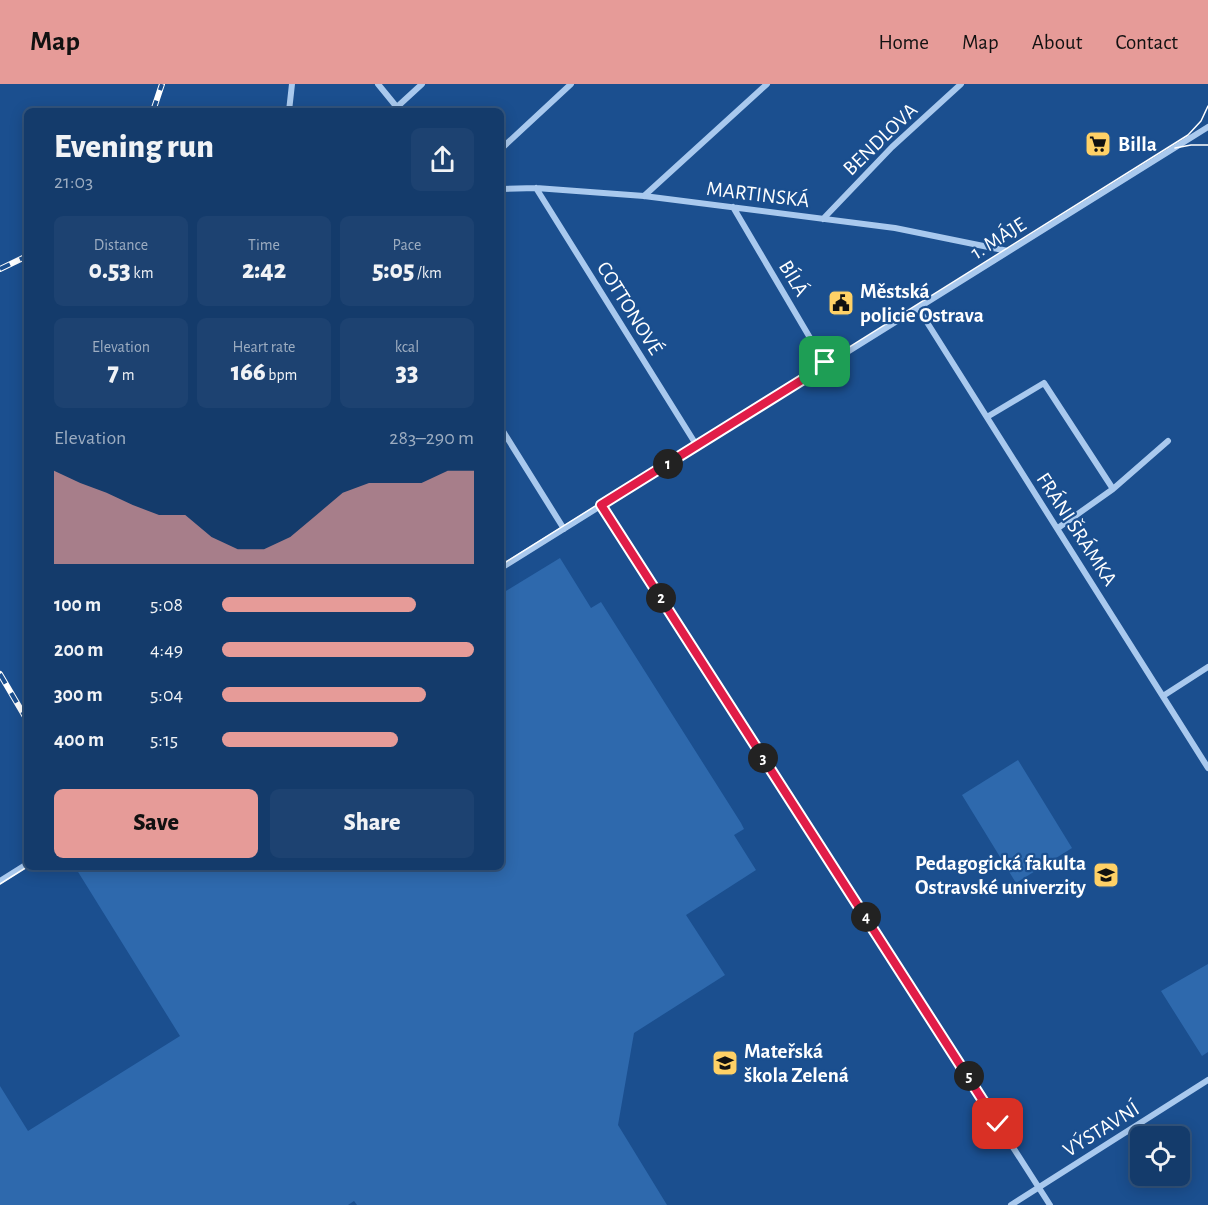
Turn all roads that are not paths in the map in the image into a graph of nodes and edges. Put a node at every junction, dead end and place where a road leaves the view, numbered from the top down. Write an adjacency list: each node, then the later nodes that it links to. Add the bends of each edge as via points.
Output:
1 (292, 84): 7 (street)
2 (378, 84): 8 (street)
3 (422, 84): 9 (street)
4 (572, 84): 11 (street)
5 (767, 84): 14 (street)
6 (962, 84): 16 (street, BENDLOVA, via 892,147)
7 (290, 108)
8 (398, 108)
9 (400, 108)
10 (1208, 127): 17 (street, 1. MÁJE)
11 (504, 145)
12 (536, 188): 13 (street, MARTINSKÁ); 14 (street, MARTINSKÁ); 23 (street, COTTONOVÉ)
13 (504, 189)
14 (644, 196): 15 (street, MARTINSKÁ)
15 (733, 207): 16 (street, MARTINSKÁ); 19 (street, BÍLÁ)
16 (823, 219): 17 (street, MARTINSKÁ, via 895,228)
17 (1009, 251): 18 (street, 1. MÁJE)
18 (918, 308): 19 (street, 1. MÁJE); 20 (street, FRÁNI ŠRÁMKA)
19 (826, 365): 23 (street, 1. MÁJE)
20 (987, 417): 24 (street, via 1044,383); 26 (street, FRÁNI ŠRÁMKA)
21 (504, 433): 27 (street)
22 (1168, 441): 24 (street)
23 (697, 446): 25 (street, 1. MÁJE)
24 (1113, 489): 26 (street)
25 (601, 505): 27 (street, 1. MÁJE); 35 (street)
26 (1058, 528): 30 (street, FRÁNI ŠRÁMKA)
27 (564, 529): 28 (street, 1. MÁJE)
28 (504, 566)
29 (1208, 667): 30 (street)
30 (1163, 696): 31 (street, FRÁNI ŠRÁMKA)
31 (1208, 768)
32 (24, 866): 33 (street)
33 (0, 881)
34 (1208, 1080): 35 (street, VÝSTAVNÍ)
35 (1039, 1187): 36 (street, VÝSTAVNÍ); 37 (street)
36 (1011, 1205)
37 (1050, 1205)

